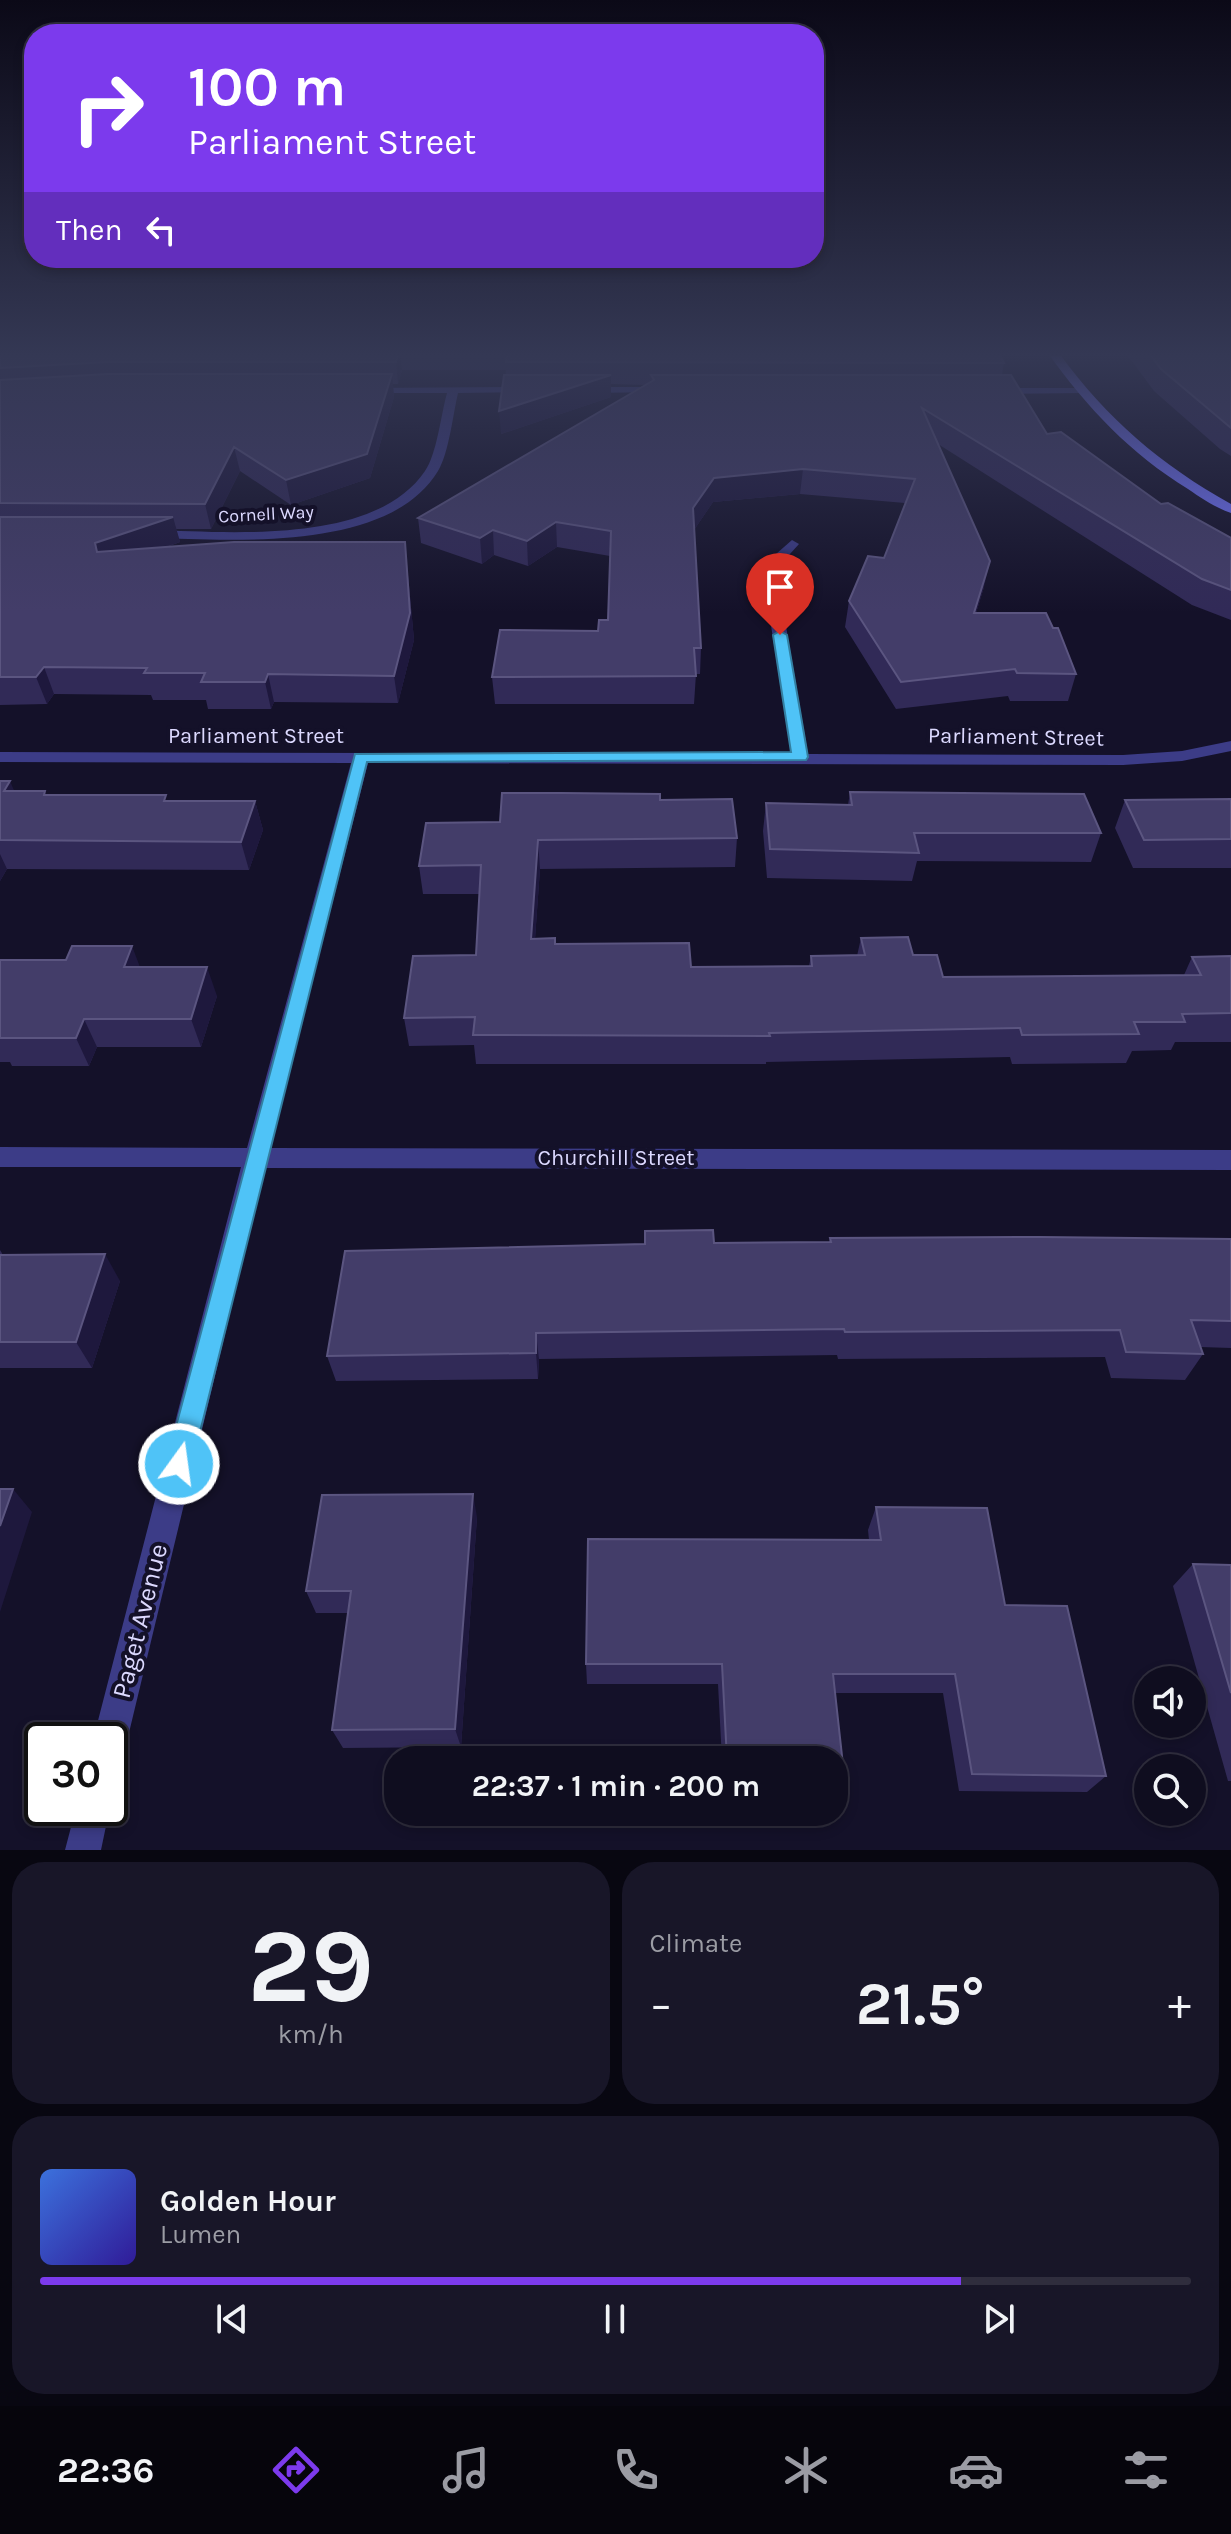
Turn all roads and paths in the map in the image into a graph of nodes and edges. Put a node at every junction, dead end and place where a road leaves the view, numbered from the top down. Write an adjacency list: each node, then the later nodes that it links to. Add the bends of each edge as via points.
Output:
1 (439, 439): 4 (street, Cornell Way, via 428,479 380,512 297,533)
2 (1126, 439): 3 (street)
3 (1231, 509)
4 (142, 534)
5 (792, 544): 8 (street, via 770,574)
6 (1231, 746): 8 (street, Parliament Street, via 1155,759)
7 (0, 757): 9 (street, Parliament Street)
8 (800, 757): 9 (street, Parliament Street)
9 (361, 758): 11 (street, Paget Avenue)
10 (0, 1157): 11 (street, Churchill Street)
11 (256, 1157): 12 (street, Churchill Street); 13 (street, Paget Avenue)
12 (1231, 1160)
13 (115, 1722)
14 (89, 1826): 15 (street)
15 (83, 1850)

